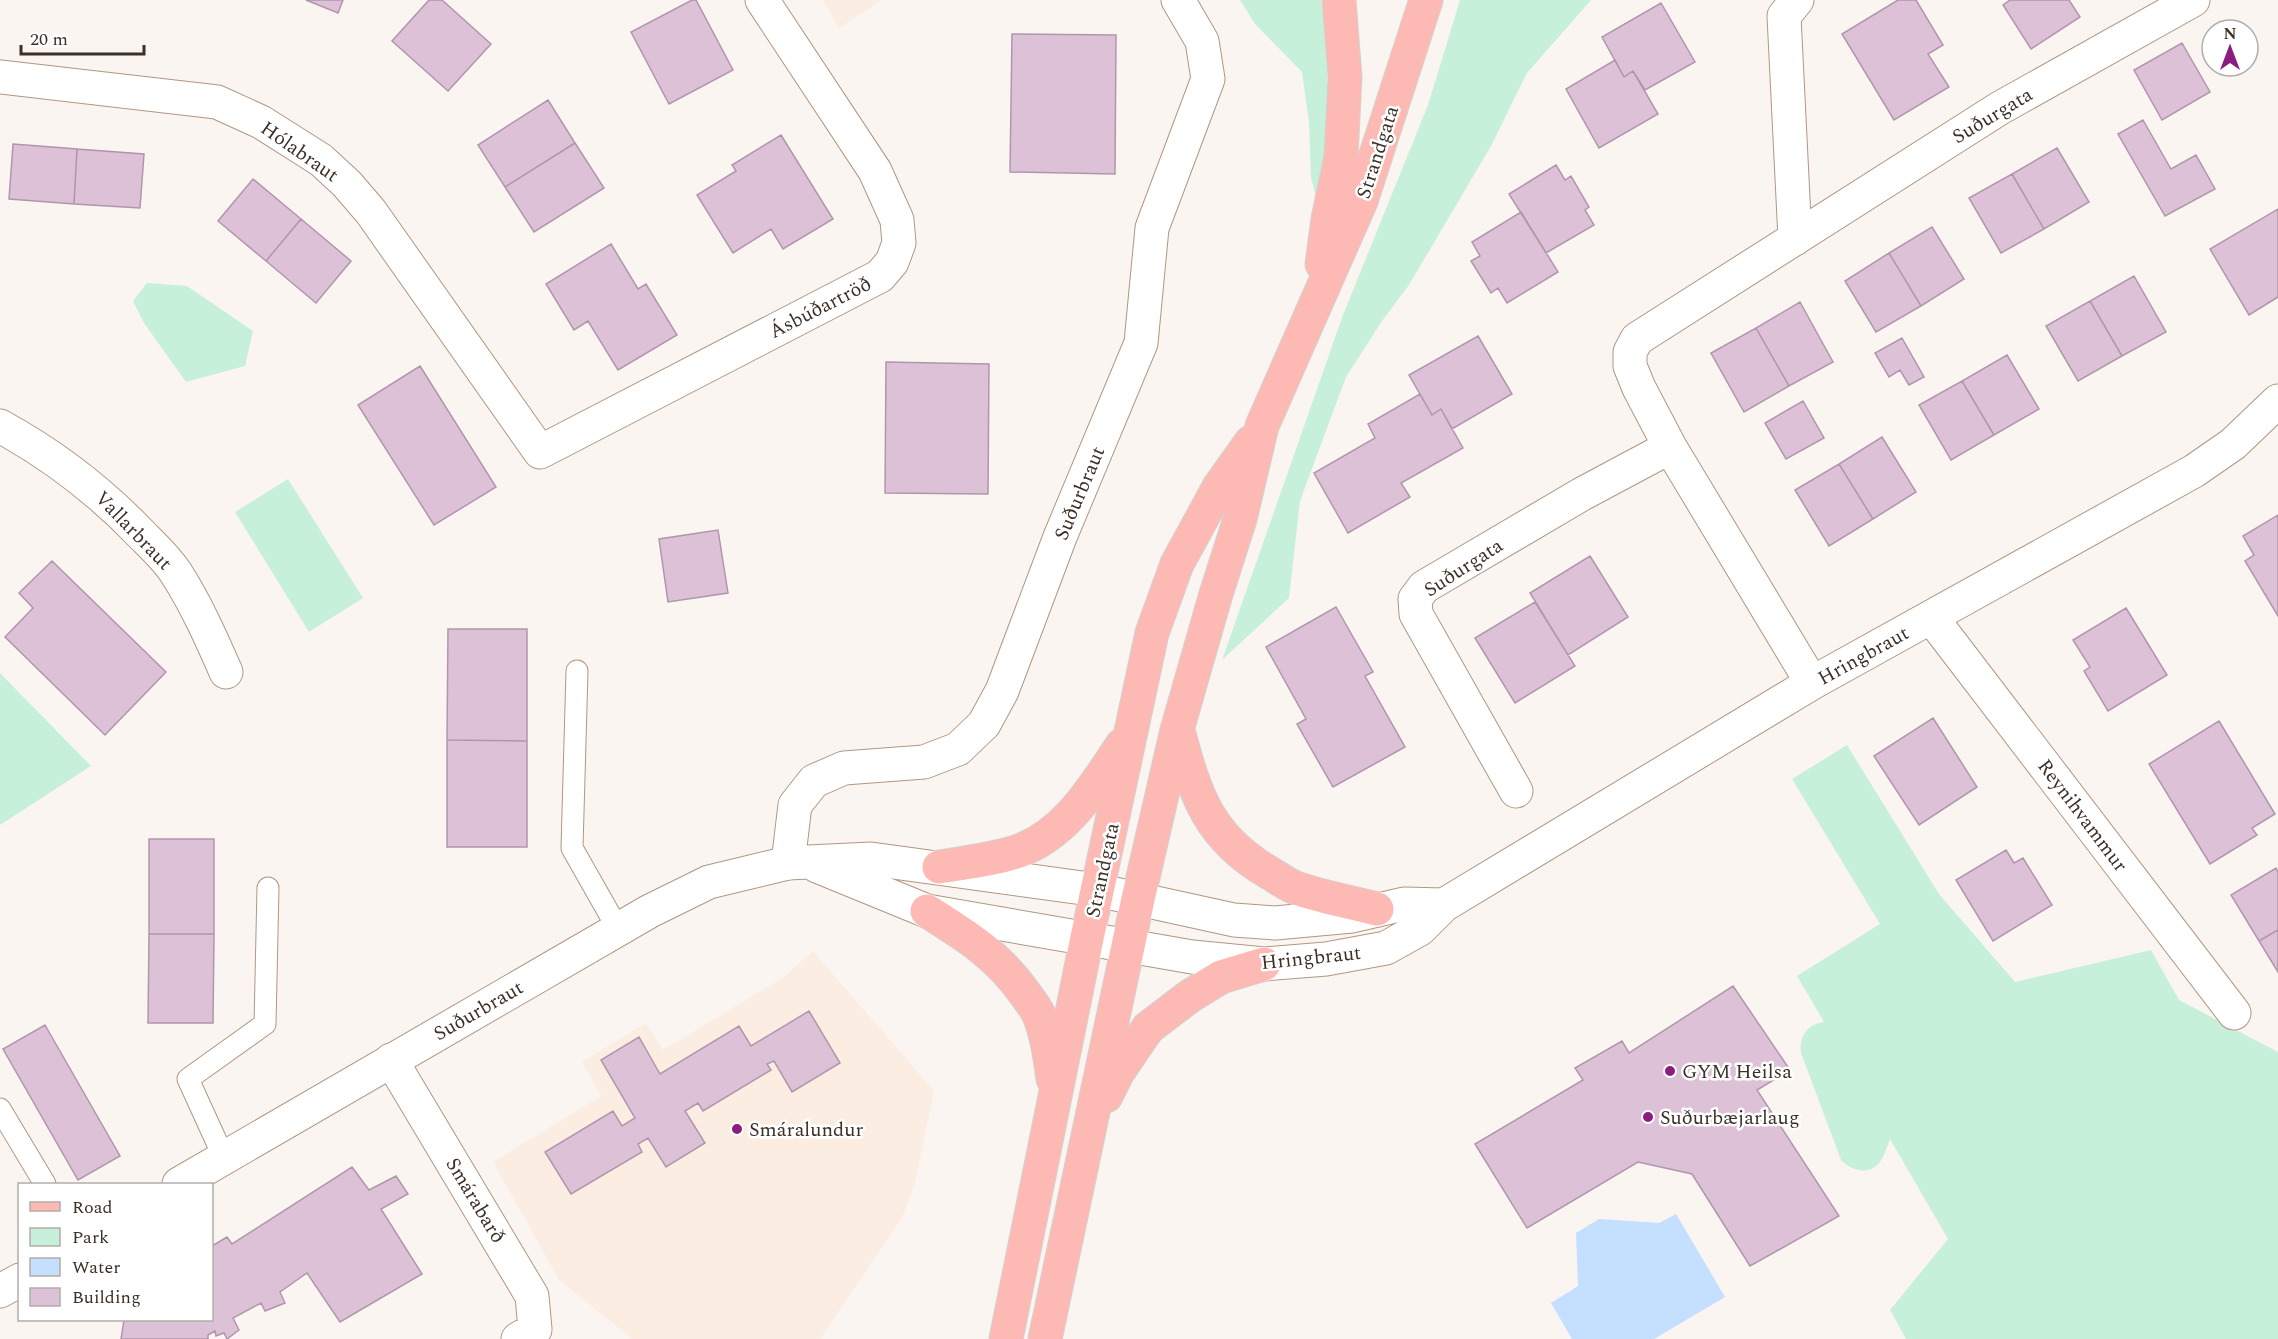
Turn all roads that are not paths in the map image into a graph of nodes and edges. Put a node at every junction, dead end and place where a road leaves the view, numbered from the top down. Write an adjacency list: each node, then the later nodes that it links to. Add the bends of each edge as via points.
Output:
1 (762, 0): 14 (street, Ásbúðartröð, via 875,171 897,220 899,243 892,262 880,276)
2 (1178, 0): 22 (street, Suðurbraut, via 1202,41 1208,80 1152,228 1141,343 1060,537 1002,691 984,724 958,749 924,762 844,768 814,782 795,805)
3 (1339, 0): 9 (main road, Strandgata, via 1346,77 1341,157)
4 (1426, 0): 9 (main road, Strandgata, via 1361,201)
5 (1797, 0): 8 (street, via 1784,16)
6 (2193, 0): 8 (street, Suðurgata, via 2000,108)
7 (0, 77): 14 (street, Hólabraut, via 217,102 301,146 347,184 371,212)
8 (1795, 239): 13 (street, Suðurgata, via 1637,339 1630,352 1630,366)
9 (1317, 299): 12 (main road, Strandgata)
10 (2278, 401): 15 (street, Hringbraut, via 2233,444 2194,471)
11 (0, 426): 17 (street, Vallarbraut, via 93,488 157,550 175,572 211,637)
12 (1262, 426): 19 (main road, Strandgata, via 1240,519); 20 (main road, Strandgata, via 1220,487 1177,564 1152,633)
13 (1670, 447): 18 (street, Suðurgata); 21 (street, Suðurgata, via 1424,586 1415,600 1416,615)
14 (540, 452)
15 (1931, 617): 18 (street, Hringbraut); 34 (street, Reynihvammur)
16 (577, 671): 30 (lane, via 572,848)
17 (225, 672)
18 (1812, 683): 27 (street, Hringbraut)
19 (1177, 730): 26 (main road, Strandgata); 28 (main road, via 1204,808 1222,835 1245,858 1295,888)
20 (1131, 731): 23 (main road, via 1102,775 1055,831 1019,851); 25 (main road, Strandgata)
21 (1516, 791)
22 (799, 862): 23 (street, Suðurbraut, via 871,859); 29 (street); 30 (street, Suðurbraut, via 709,882)
23 (939, 867): 25 (street, Suðurbraut)
24 (268, 888): 39 (lane, via 265,1024 188,1079)
25 (1097, 891): 26 (street, Suðurbraut); 31 (main road, Strandgata)
26 (1138, 899): 28 (street, Hringbraut, via 1234,920 1275,923 1352,916); 32 (main road, Strandgata)
27 (1444, 905): 28 (street, Hringbraut, via 1404,904); 33 (street, Hringbraut, via 1420,929 1386,948 1326,959)
28 (1377, 909)
29 (927, 911): 31 (street); 36 (main road, via 976,941 1000,962 1038,1013 1049,1049)
30 (618, 929): 35 (street, Suðurbraut)
31 (1087, 938): 32 (street); 36 (main road, Strandgata)
32 (1129, 946): 33 (street, Hringbraut); 38 (main road, Strandgata)
33 (1264, 964): 38 (main road, via 1221,977 1148,1028 1118,1072)
34 (2234, 1013)
35 (391, 1059): 39 (street, Suðurbraut); 44 (street, Smárabarð, via 532,1296 535,1329)
36 (1056, 1101): 45 (main road, Strandgata)
37 (0, 1109): 40 (lane)
38 (1088, 1136): 46 (main road, Strandgata)
39 (224, 1158): 41 (street, Suðurbraut)
40 (44, 1183)
41 (182, 1183)
42 (18, 1281): 43 (street)
43 (0, 1292)
44 (518, 1339)
45 (1006, 1339)
46 (1045, 1339)

